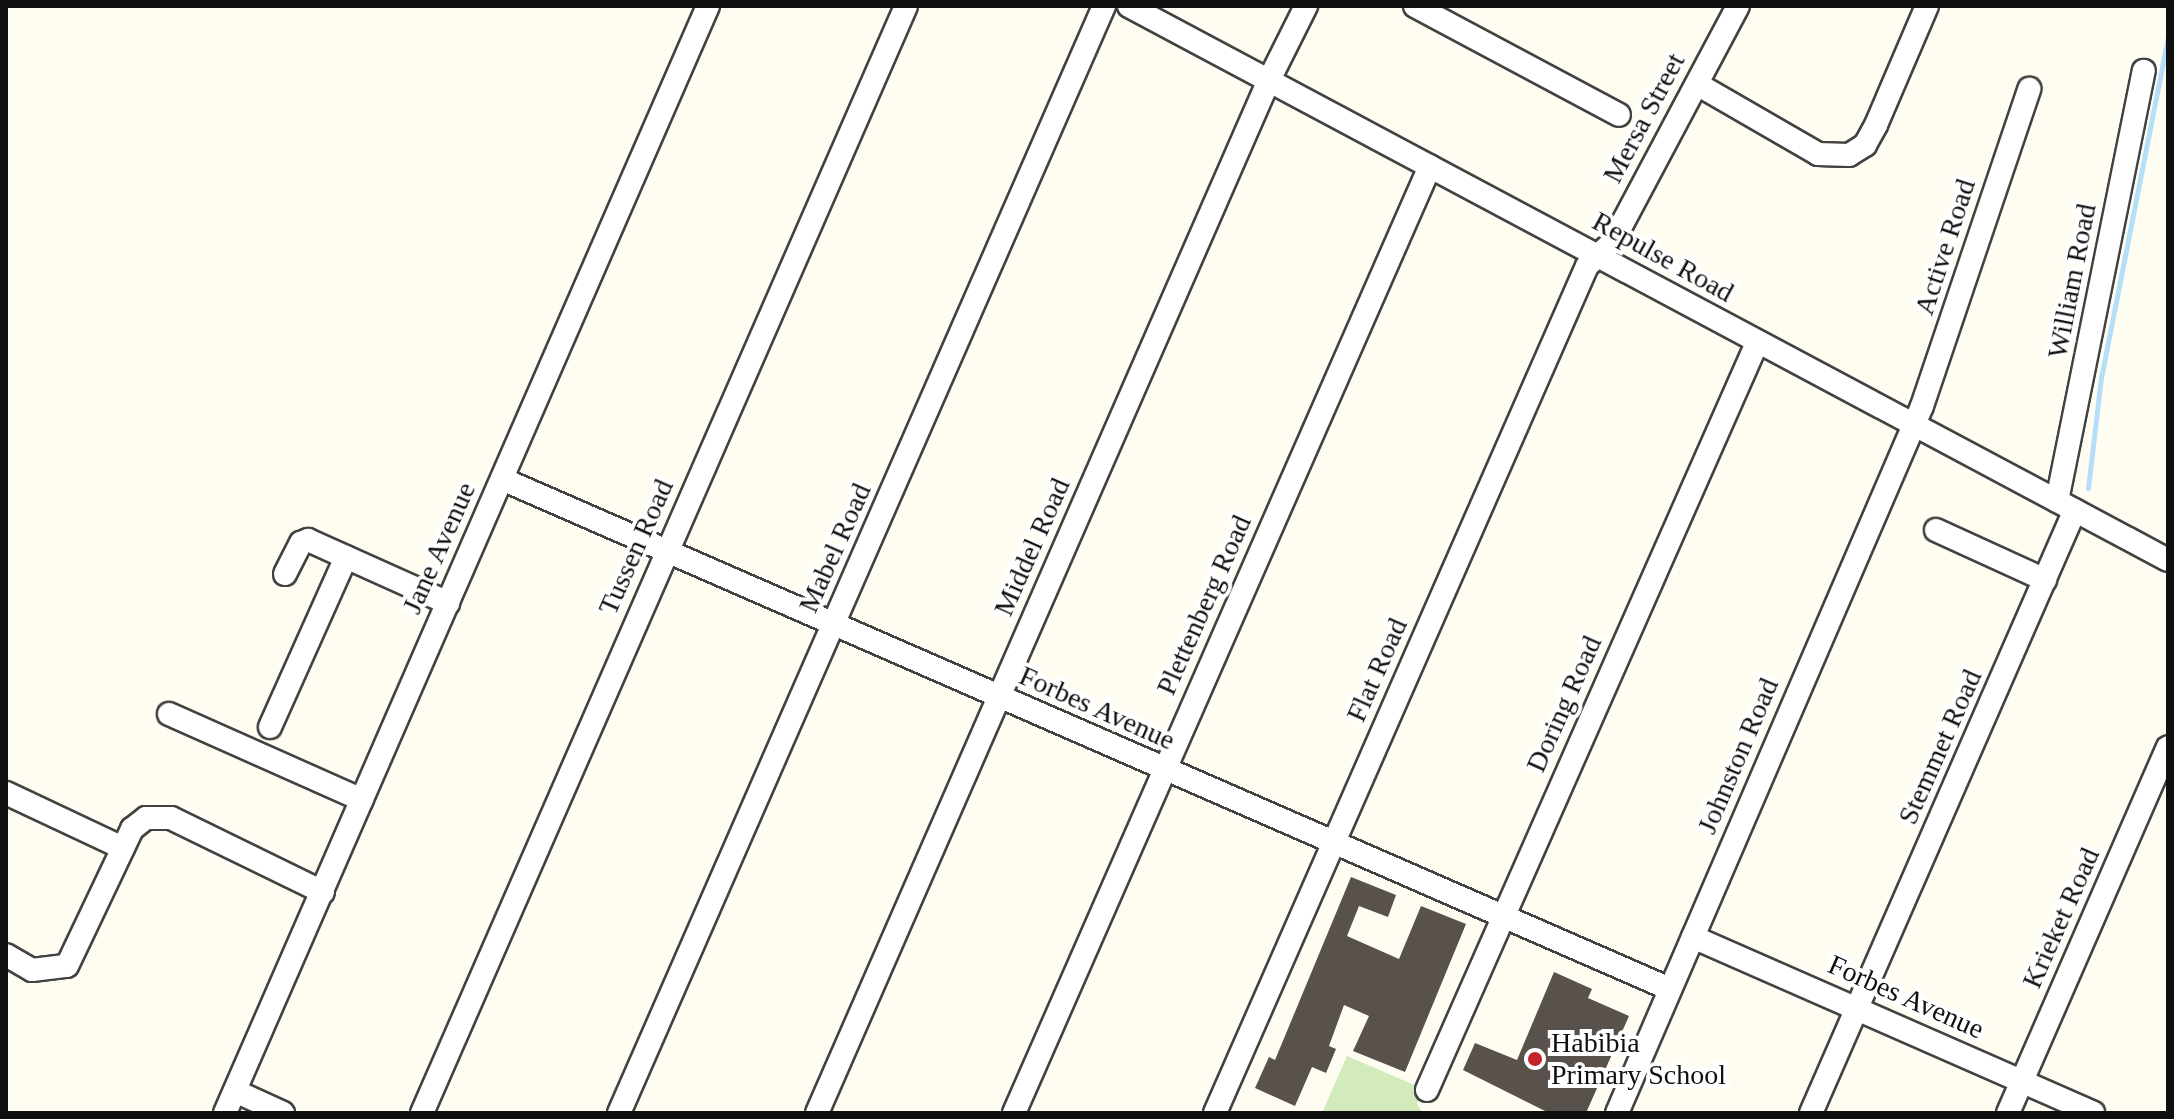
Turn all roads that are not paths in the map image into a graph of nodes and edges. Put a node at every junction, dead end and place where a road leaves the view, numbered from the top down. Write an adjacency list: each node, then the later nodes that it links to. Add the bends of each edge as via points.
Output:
1 (708, 6): 19 (street, Jane Avenue)
2 (906, 6): 22 (street, Tussen Road)
3 (1104, 6): 28 (street, Mabel Road)
4 (1129, 6): 11 (street, Repulse Road)
5 (1306, 6): 11 (street, Middel Road)
6 (1415, 6): 9 (street)
7 (1738, 6): 12 (street, Mersa Street)
8 (1927, 6): 12 (street, via 1876,125 1865,145 1849,155 1818,154)
9 (1455, 15): 14 (street)
10 (2144, 71): 20 (street, William Road)
11 (1269, 80): 15 (street, Repulse Road); 29 (street, Middel Road)
12 (1697, 84): 16 (street, Mersa Street, via 1612,243)
13 (2029, 89): 18 (street, Active Road)
14 (1619, 115)
15 (1430, 166): 16 (street, Repulse Road); 33 (street, Plettenberg Road)
16 (1599, 255): 17 (street, Repulse Road); 36 (street, Flat Road, via 1580,281)
17 (1757, 343): 18 (street, Repulse Road); 39 (street, Doring Road)
18 (1916, 422): 20 (street, Repulse Road); 40 (street, Johnston Road)
19 (502, 479): 22 (street, Forbes Avenue); 27 (street, Jane Avenue)
20 (2066, 506): 24 (street, Repulse Road); 26 (street, Stemmet Road)
21 (1936, 530): 26 (street)
22 (667, 551): 28 (street, Forbes Avenue); 49 (street, Tussen Road)
23 (346, 557): 25 (street, via 304,540); 27 (street); 31 (street)
24 (2168, 560)
25 (285, 574)
26 (2045, 580): 43 (street, Stemmet Road)
27 (448, 603): 35 (street, Jane Avenue)
28 (833, 626): 29 (street, Forbes Avenue); 50 (street, Mabel Road)
29 (999, 698): 33 (street, Forbes Avenue); 51 (street, Middel Road)
30 (169, 714): 35 (street)
31 (270, 727)
32 (2168, 747): 44 (street, Krieket Road)
33 (1164, 770): 36 (street, Forbes Avenue); 52 (street, Plettenberg Road)
34 (6, 793): 37 (street)
35 (362, 800): 38 (street, Jane Avenue)
36 (1333, 843): 39 (street, Forbes Avenue); 53 (street, Flat Road)
37 (123, 848): 38 (street, via 146,818 171,818); 41 (street, via 67,966 32,970)
38 (323, 892): 46 (street, Jane Avenue)
39 (1503, 917): 42 (street, Forbes Avenue); 45 (street, Doring Road)
40 (1693, 937): 42 (street, Johnston Road); 43 (street, Forbes Avenue)
41 (6, 955)
42 (1670, 989): 54 (street, Johnston Road)
43 (1858, 1007): 44 (street, Forbes Avenue); 55 (street, Stemmet Road)
44 (2022, 1081): 56 (street, Krieket Road); 57 (street, Forbes Avenue)
45 (1427, 1090)
46 (235, 1091): 47 (street, Jane Avenue); 48 (street)
47 (225, 1113)
48 (283, 1113)
49 (422, 1113)
50 (619, 1113)
51 (817, 1113)
52 (1014, 1113)
53 (1215, 1113)
54 (1617, 1113)
55 (1811, 1113)
56 (2008, 1113)
57 (2093, 1113)

